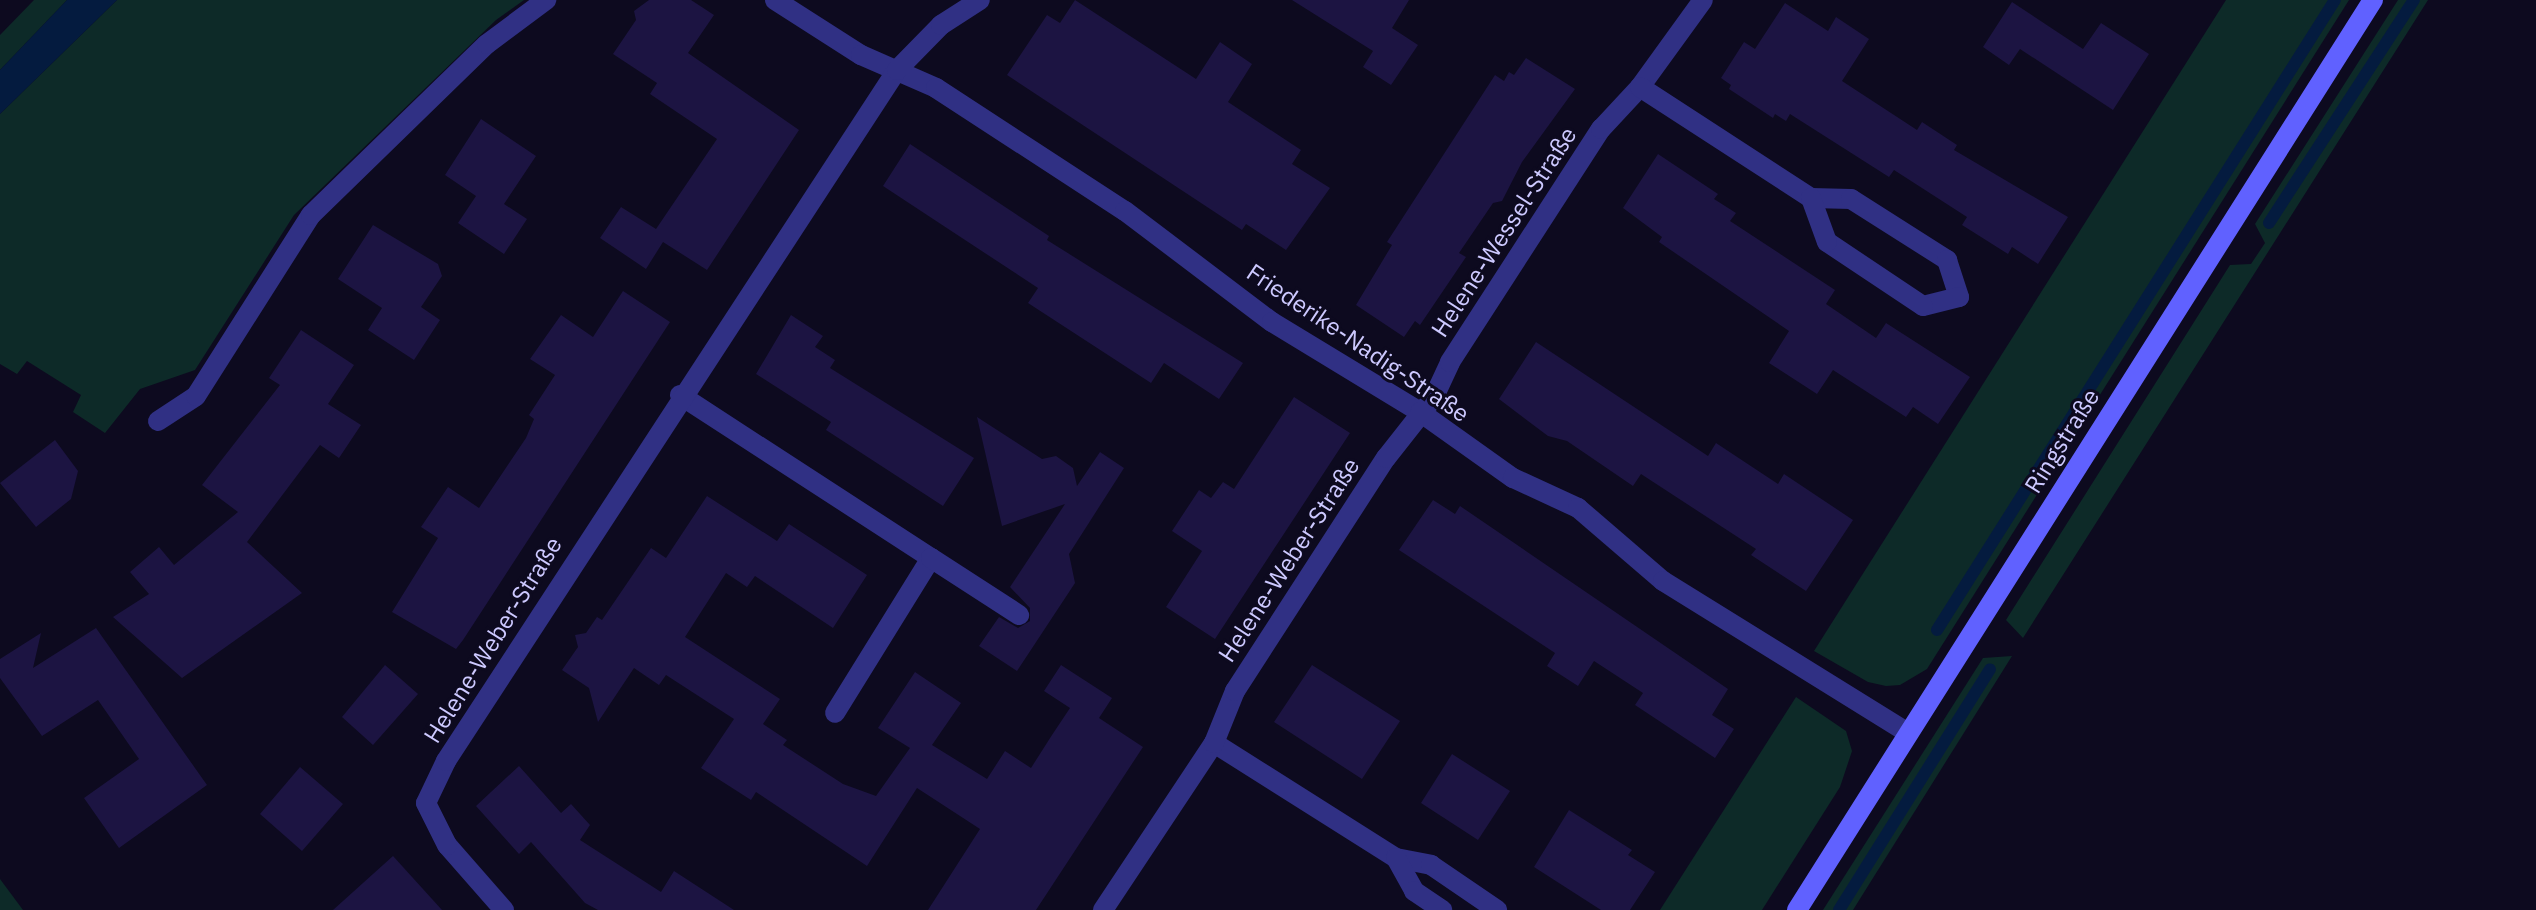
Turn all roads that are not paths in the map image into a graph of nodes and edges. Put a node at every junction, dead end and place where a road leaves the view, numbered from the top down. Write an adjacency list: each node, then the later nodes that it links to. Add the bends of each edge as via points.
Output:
1 (546, 0): 11 (street, via 487,44 311,215 196,396)
2 (775, 0): 6 (street, Friederike-Nadig-Straße, via 861,55)
3 (980, 0): 6 (street, via 941,25)
4 (1703, 0): 7 (street, Helene-Wessel-Straße)
5 (2373, 0): 15 (main road, Ringstraße)
6 (897, 70): 9 (street, Helene-Weber-Straße); 10 (street, Friederike-Nadig-Straße, via 936,88 1125,211 1272,322)
7 (1640, 87): 8 (street); 10 (street, Helene-Wessel-Straße, via 1601,129)
8 (1811, 198): 8 (street, via 1851,199 1947,260 1959,297 1923,306 1827,242)
9 (680, 395): 12 (street); 18 (street, Helene-Weber-Straße, via 446,761 426,803 447,845)
10 (1420, 412): 15 (street, Friederike-Nadig-Straße, via 1513,478 1598,523 1663,581 1704,609 1797,660); 16 (street, Helene-Weber-Straße, via 1235,691)
11 (158, 421)
12 (931, 558): 13 (street); 14 (street)
13 (1019, 615)
14 (835, 713)
15 (1908, 733): 22 (main road, Ringstraße)
16 (1214, 743): 17 (street); 19 (street, Helene-Weber-Straße)
17 (1396, 858): 20 (street, via 1414,891); 21 (street, via 1431,865)
18 (504, 910)
19 (1103, 910)
20 (1442, 910)
21 (1497, 910)
22 (1797, 910)

